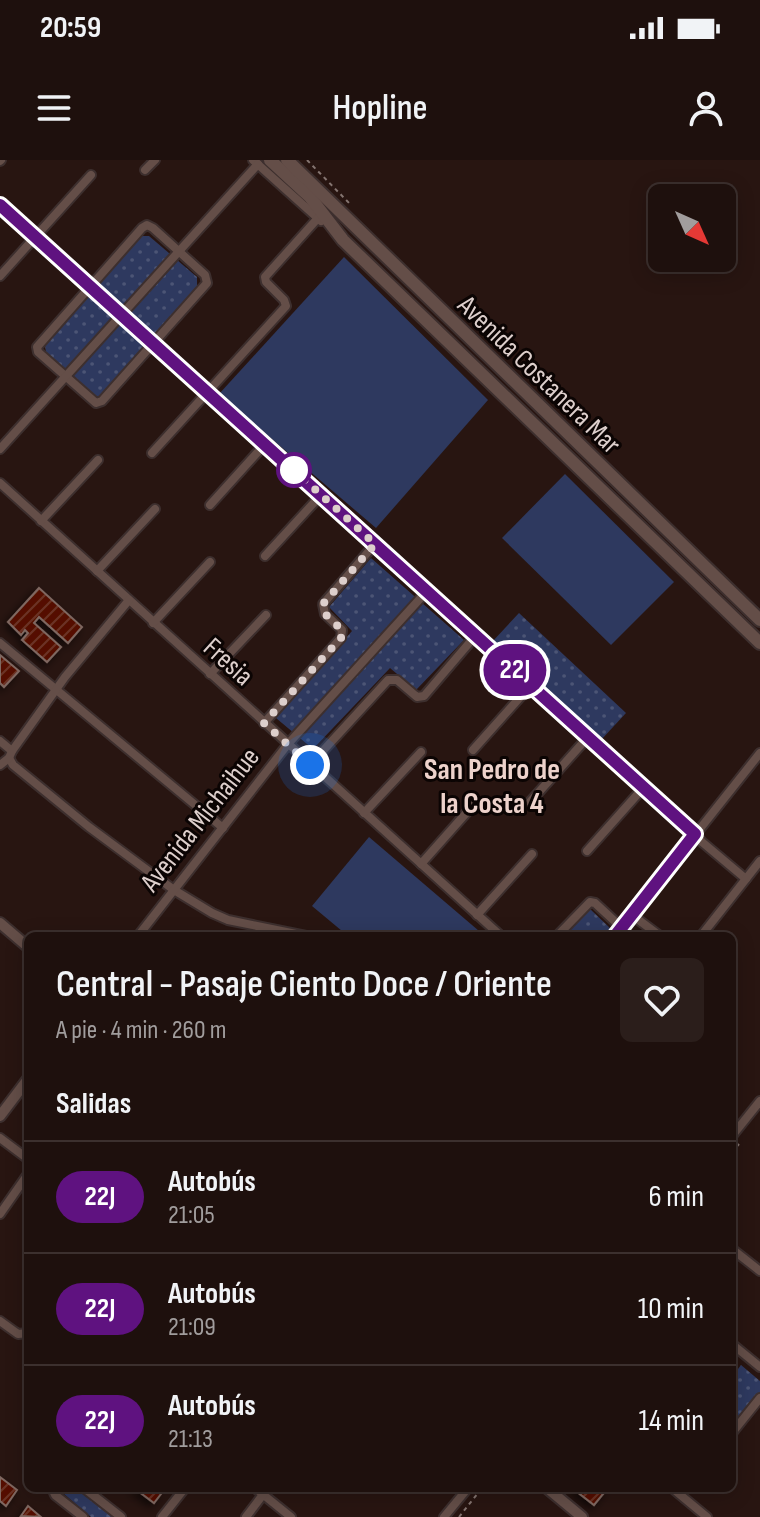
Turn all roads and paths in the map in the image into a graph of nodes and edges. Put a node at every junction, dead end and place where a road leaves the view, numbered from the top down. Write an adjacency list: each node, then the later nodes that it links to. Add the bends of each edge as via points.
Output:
1 (155, 160): 4 (street)
2 (287, 160): 17 (main road, Avenida Costanera Mar)
3 (260, 161): 7 (street, Avenida Costanera Mar); 9 (main road, Avenida Costanera Mar, via 310,197); 10 (street)
4 (145, 170)
5 (91, 175): 8 (street)
6 (0, 205): 8 (street)
7 (318, 218): 9 (street, Avenida Costanera Mar); 16 (street, via 265,277 286,306)
8 (35, 237): 11 (street); 12 (street)
9 (343, 240): 19 (main road, Avenida Costanera Mar)
10 (179, 251): 12 (street, via 144,226); 13 (street); 14 (street, via 207,283)
11 (0, 276)
12 (90, 286): 13 (street); 15 (street, via 37,347)
13 (122, 315): 14 (street); 15 (street)
14 (154, 344): 15 (street, via 100,403); 16 (street)
15 (65, 377): 20 (street)
16 (207, 392): 18 (street); 21 (street)
17 (565, 432): 19 (main road); 35 (main road, Avenida Costanera Mar)
18 (265, 444): 24 (street); 25 (street)
19 (553, 444): 39 (main road, Avenida Costanera Mar)
20 (0, 449)
21 (152, 453)
22 (98, 460): 27 (street)
23 (0, 483): 27 (street, Fresia)
24 (321, 495): 28 (street); 29 (street)
25 (210, 505)
26 (155, 509): 31 (street)
27 (41, 521): 31 (street, Fresia)
28 (375, 544): 32 (street); 43 (street, via 323,604 325,614 342,630 341,638)
29 (265, 556)
30 (210, 562): 36 (street)
31 (97, 571): 33 (street, Fresia)
32 (427, 591): 37 (street); 46 (street, Avenida Michaihue)
33 (129, 600): 36 (street, Fresia); 42 (street)
34 (266, 615): 40 (street)
35 (760, 620)
36 (153, 623): 40 (street, Fresia)
37 (476, 635): 41 (street); 52 (street, via 424,696 388,680)
38 (0, 643): 42 (street)
39 (760, 643)
40 (210, 674): 43 (street, Fresia)
41 (531, 685): 44 (street); 47 (street)
42 (55, 690): 50 (street); 57 (street)
43 (264, 723): 46 (street, Fresia)
44 (588, 737): 53 (street); 55 (street)
45 (0, 741): 50 (street)
46 (288, 744): 52 (street, Fresia); 57 (street, Avenida Michaihue)
47 (473, 750)
48 (421, 752): 56 (street)
49 (760, 753): 58 (street)
50 (10, 754): 51 (street); 64 (street, via 13,765 61,806)
51 (0, 765)
52 (310, 765): 56 (street, Fresia)
53 (644, 787): 58 (street); 59 (street)
54 (476, 802): 62 (street)
55 (530, 802)
56 (364, 813): 62 (street, Fresia)
57 (223, 828): 64 (street, Avenida Michaihue)
58 (695, 834): 63 (street); 66 (street)
59 (587, 851)
60 (532, 854): 65 (street)
61 (760, 861): 63 (street)
62 (421, 864): 65 (street, Fresia)
63 (746, 879): 74 (street)
64 (174, 890): 68 (street, Avenida Michaihue); 69 (street, via 220,918)
65 (477, 915): 70 (street, Fresia)
66 (632, 915): 72 (street); 73 (street)
67 (0, 923): 75 (street)
68 (141, 932)
69 (287, 932)
70 (496, 932)
71 (561, 932): 72 (street, via 590,902)
72 (618, 932)
73 (655, 932)
74 (704, 932)
75 (24, 944)
76 (24, 1084): 79 (street)
77 (760, 1101): 78 (street)
78 (757, 1112): 80 (street)
79 (0, 1116)
80 (736, 1132)
81 (0, 1138): 82 (street)
82 (24, 1156)
83 (24, 1180): 84 (street)
84 (0, 1214)
85 (736, 1252): 86 (street)
86 (760, 1271)
87 (0, 1321): 88 (street)
88 (24, 1333)
89 (736, 1347): 90 (street)
90 (760, 1367)
91 (760, 1398): 92 (street)
92 (736, 1428)
93 (55, 1492): 104 (street)
94 (89, 1492): 105 (street)
95 (182, 1492): 106 (street)
96 (265, 1492): 107 (street)
97 (267, 1492): 108 (street)
98 (465, 1492): 109 (street)
99 (479, 1492): 110 (path)
100 (552, 1492): 111 (street)
101 (677, 1492): 103 (street)
102 (685, 1492): 103 (street)
103 (682, 1496): 112 (street)
104 (83, 1517)
105 (121, 1517)
106 (162, 1517)
107 (246, 1517)
108 (291, 1517)
109 (444, 1517)
110 (459, 1517)
111 (582, 1517)
112 (707, 1517)

